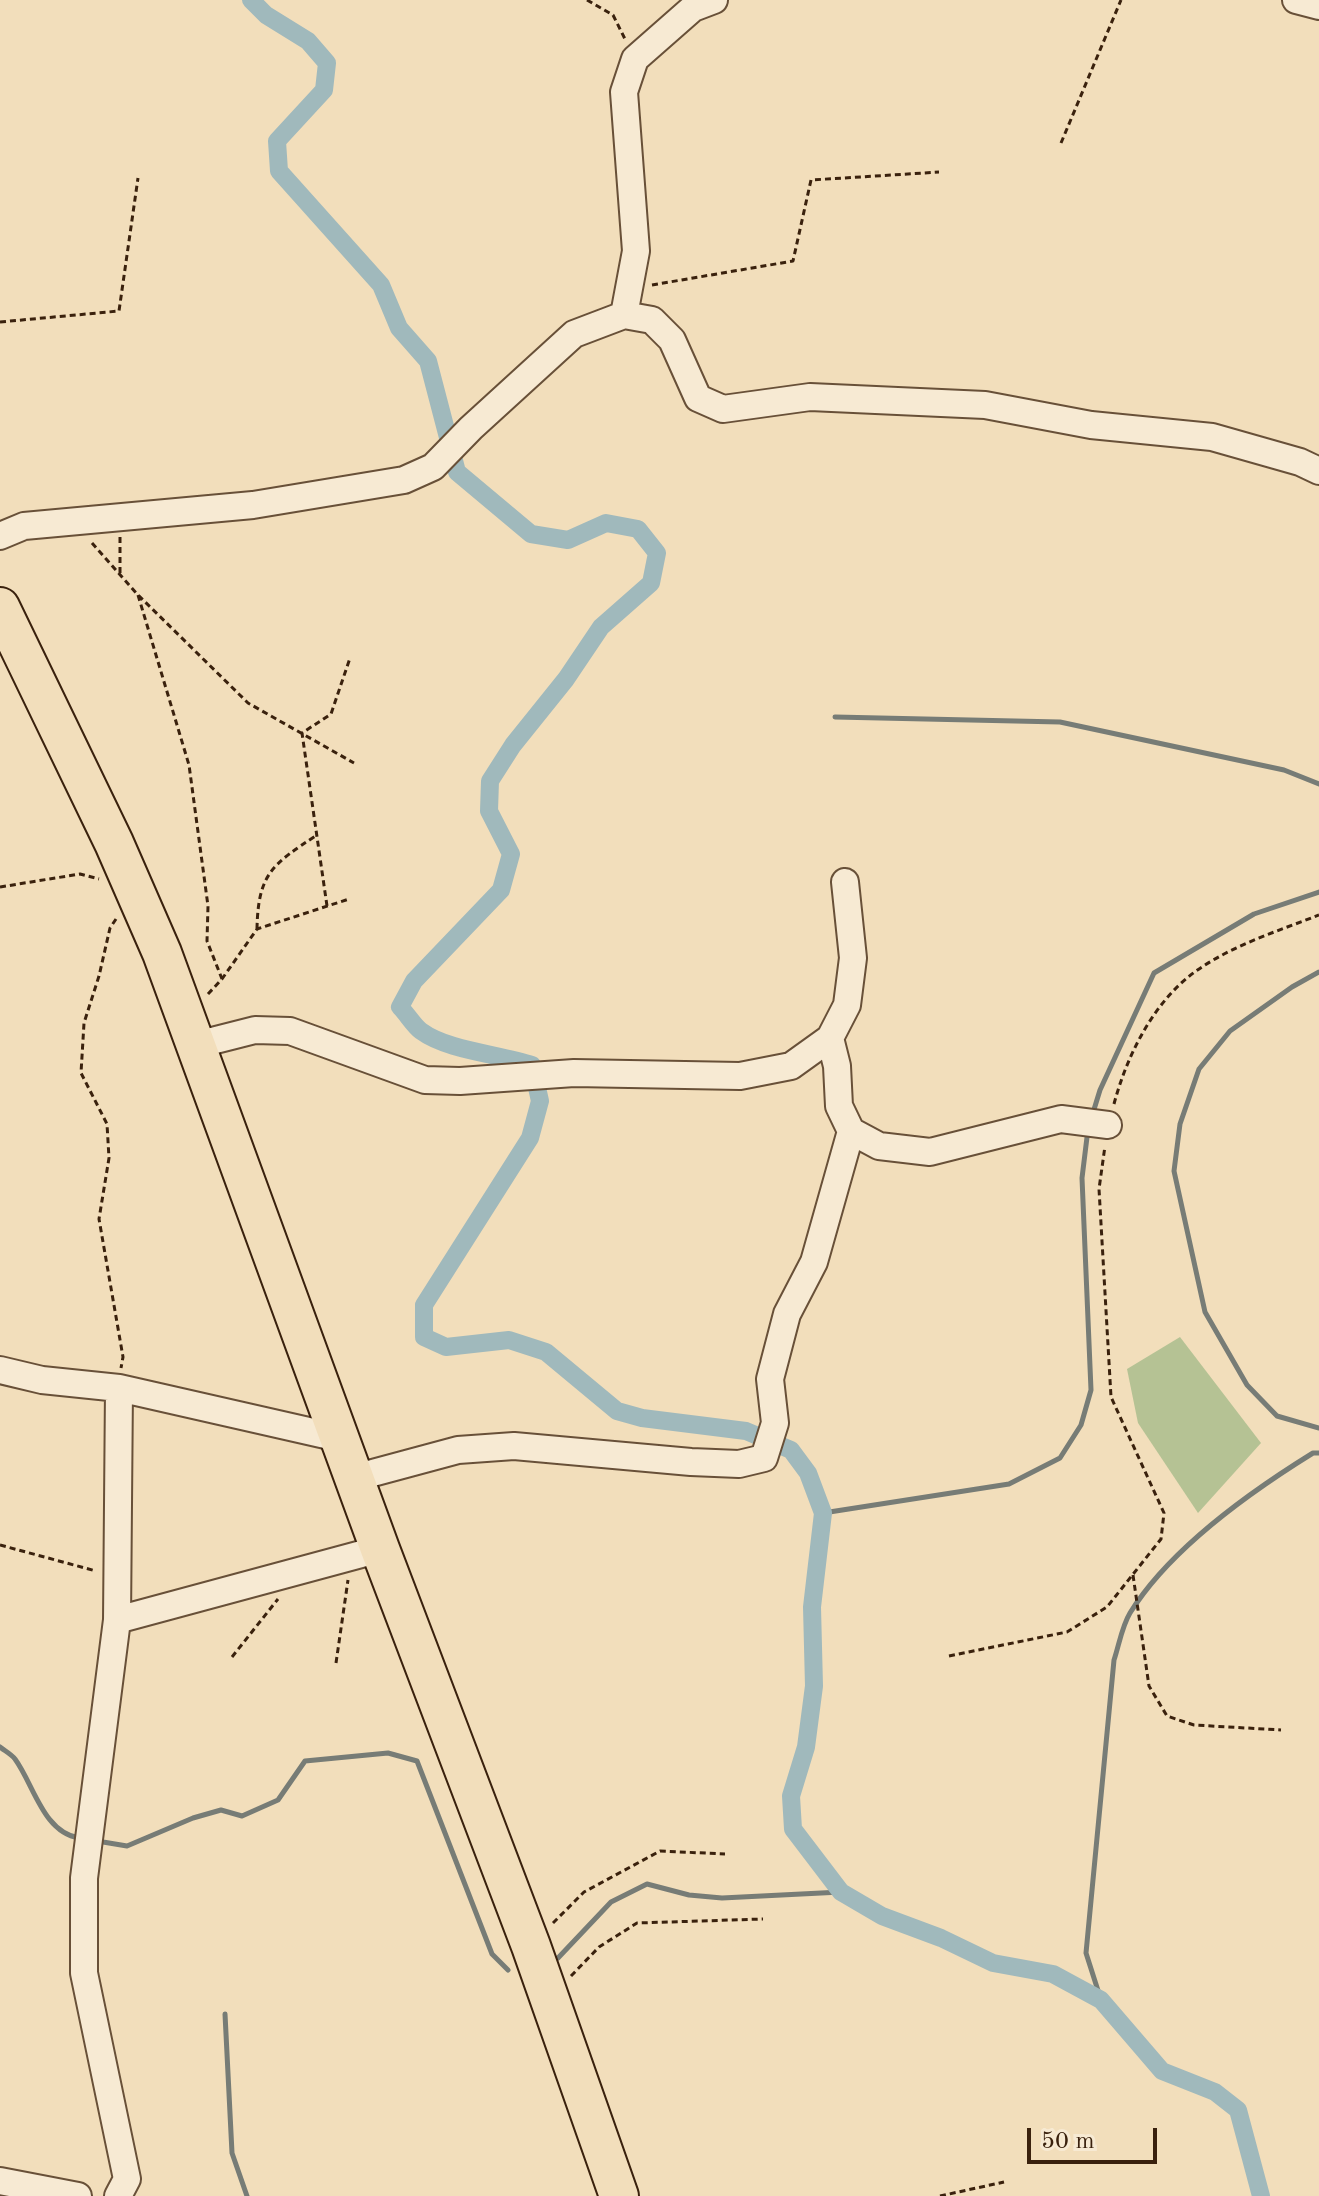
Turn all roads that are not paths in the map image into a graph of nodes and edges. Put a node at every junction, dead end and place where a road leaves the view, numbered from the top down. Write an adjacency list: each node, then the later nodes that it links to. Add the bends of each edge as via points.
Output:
1 (714, 0): 4 (street, via 693,8 635,59 624,92 636,251)
2 (1296, 0): 3 (street)
3 (1319, 6)
4 (626, 302): 5 (street, via 672,340 698,398 723,409 810,397 985,405 1091,425 1212,437); 6 (street, via 574,334 433,467 404,480 253,505 24,526)
5 (1319, 471)
6 (0, 536)
7 (0, 607): 9 (highway, via 134,890)
8 (845, 882): 10 (street, via 853,958 847,1005)
9 (191, 1031): 10 (street, via 290,1031 425,1080 460,1081 574,1073 740,1076 791,1066); 15 (highway)
10 (830, 1038): 12 (street, via 839,1106)
11 (1108, 1125): 12 (street, via 1061,1119 930,1152 879,1146)
12 (851, 1131): 16 (street, via 814,1262 787,1314 773,1366 775,1423 764,1458 707,1463 514,1446 458,1450)
13 (0, 1370): 14 (street)
14 (119, 1388): 15 (street); 18 (street)
15 (339, 1438): 16 (highway)
16 (354, 1478): 17 (highway)
17 (366, 1553): 18 (street); 22 (highway, via 531,1946)
18 (117, 1620): 21 (street, via 84,1878 84,1973 127,2179)
19 (0, 2181): 20 (street)
20 (78, 2196)
21 (118, 2196)
22 (619, 2196)

